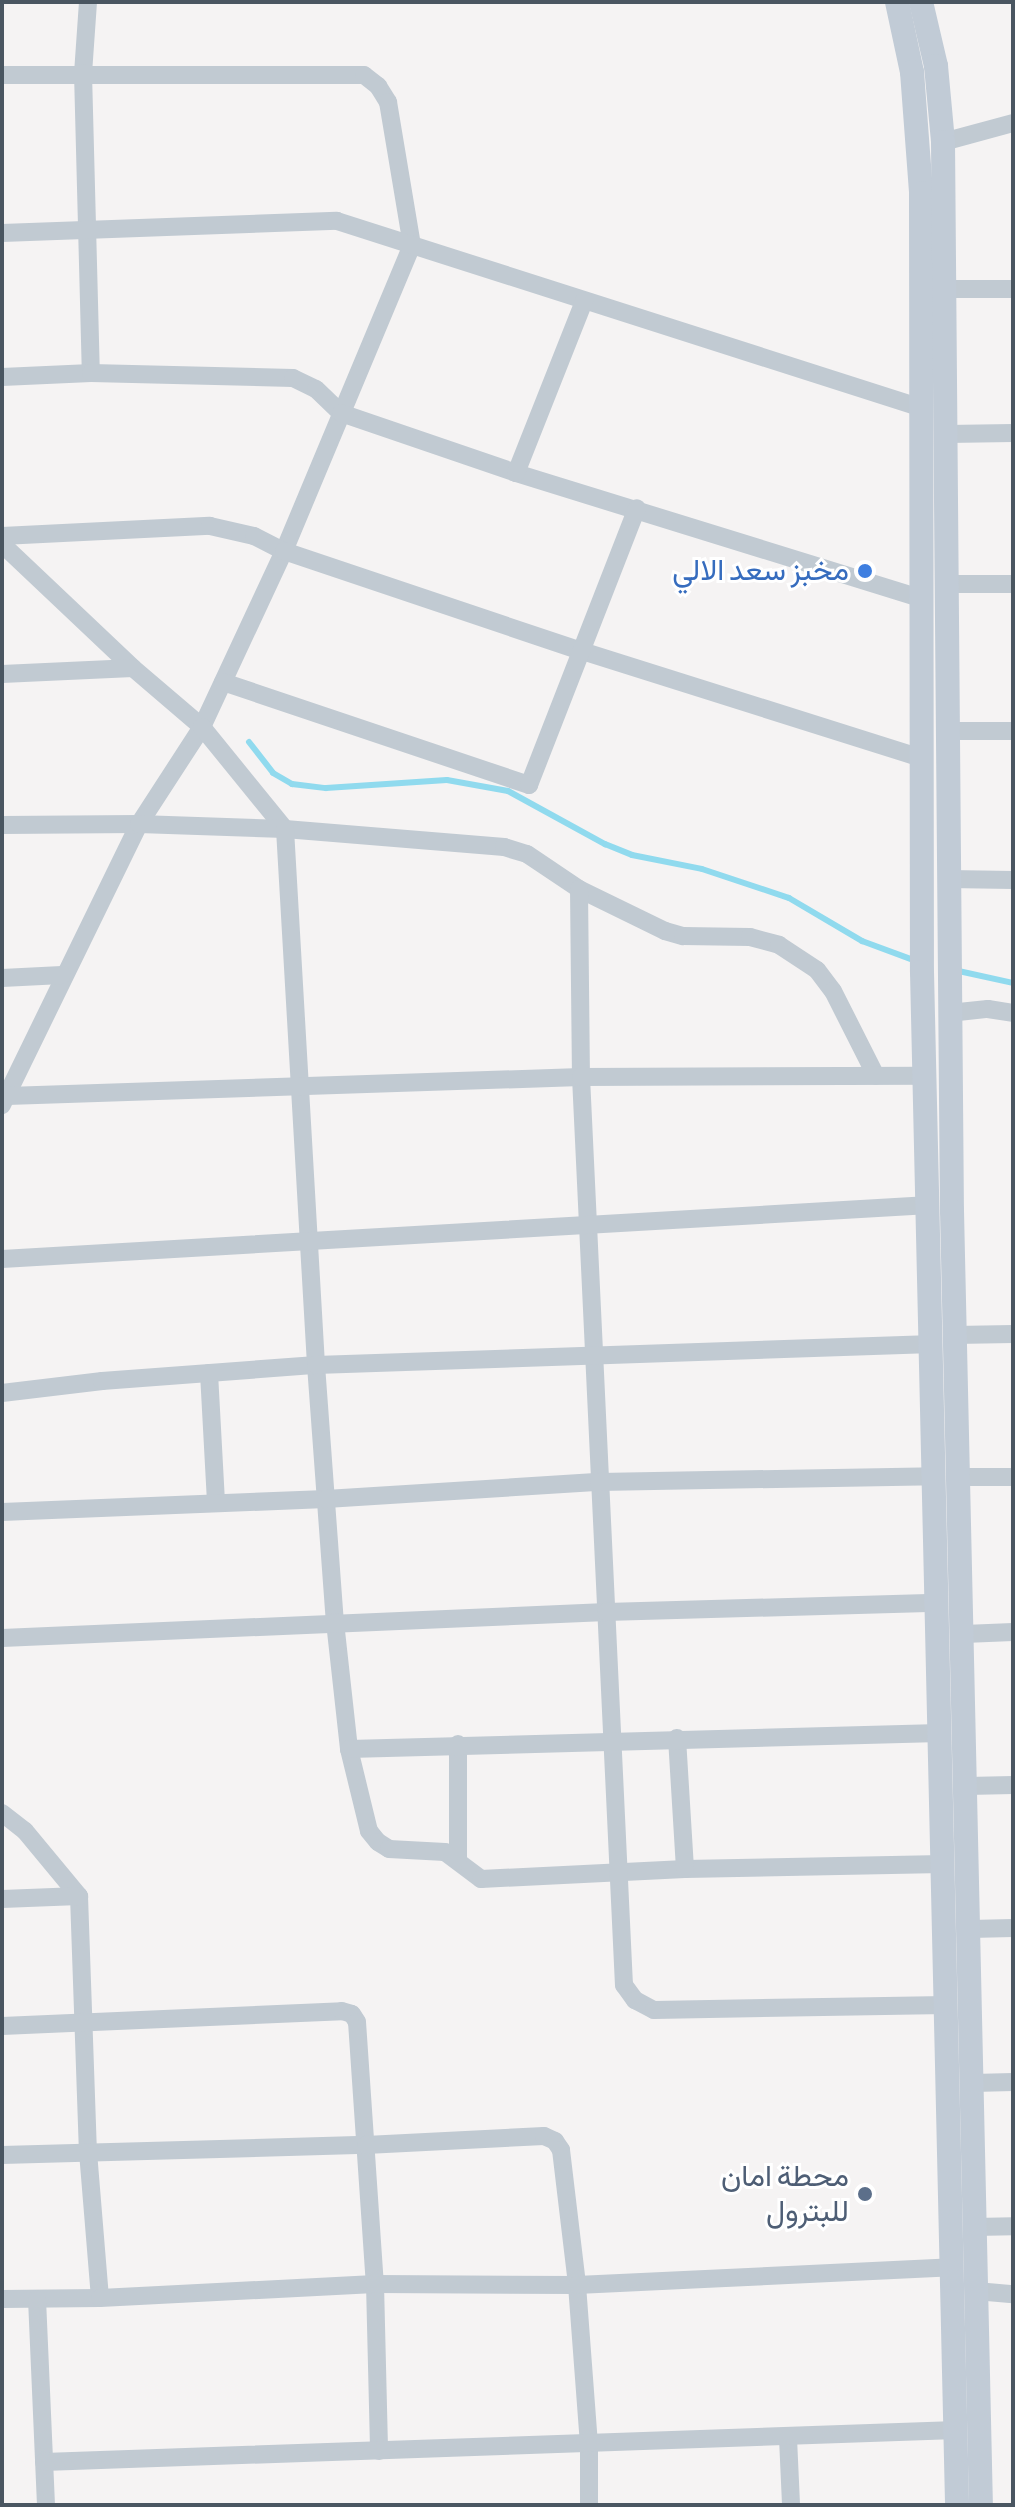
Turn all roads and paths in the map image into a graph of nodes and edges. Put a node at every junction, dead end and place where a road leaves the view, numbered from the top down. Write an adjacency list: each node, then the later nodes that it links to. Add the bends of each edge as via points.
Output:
1 (88, 2): 4 (street)
2 (897, 2): 16 (main road, via 912,72 919,144)
3 (921, 2): 7 (main road, via 936,66)
4 (83, 73): 5 (street); 8 (street); 10 (street, via 364,75 388,102)
5 (2, 75)
6 (1013, 123): 7 (street)
7 (943, 142): 11 (main road)
8 (87, 232): 9 (street); 10 (street, via 337,221); 14 (street)
9 (2, 233)
10 (412, 245): 13 (street); 17 (street)
11 (946, 289): 12 (street); 19 (main road)
12 (1013, 289)
13 (584, 301): 16 (street); 20 (street)
14 (91, 373): 15 (street); 17 (street, via 293,378 316,389)
15 (2, 377)
16 (922, 408): 27 (main road)
17 (341, 413): 20 (street); 24 (street)
18 (1013, 433): 19 (street)
19 (947, 434): 25 (main road)
20 (516, 473): 21 (street)
21 (637, 508): 27 (street); 28 (street)
22 (2, 536): 24 (street, via 210,526 254,536)
23 (2, 544): 29 (street)
24 (284, 551): 28 (street); 31 (street)
25 (947, 584): 26 (street); 33 (main road)
26 (1013, 584)
27 (921, 598): 35 (main road)
28 (582, 651): 31 (street, via 529,785); 35 (street)
29 (133, 668): 30 (street); 32 (street)
30 (2, 674)
31 (223, 682): 32 (street)
32 (202, 727): 36 (street); 38 (street)
33 (947, 731): 34 (street); 39 (main road)
34 (1013, 731)
35 (922, 758): 47 (main road)
36 (139, 824): 37 (street); 38 (street); 42 (street)
37 (2, 825)
38 (285, 829): 41 (street, via 504,847 527,854); 49 (street)
39 (948, 879): 40 (street); 44 (main road)
40 (1013, 880)
41 (579, 889): 46 (street, via 665,931 750,937 801,956 833,991); 48 (street)
42 (62, 975): 43 (street); 50 (street)
43 (2, 978)
44 (949, 1013): 45 (street); 56 (main road)
45 (1013, 1013)
46 (876, 1076): 47 (street); 48 (street)
47 (926, 1076): 51 (main road)
48 (581, 1077): 49 (street); 52 (street)
49 (302, 1084): 50 (street); 53 (street)
50 (4, 1100)
51 (929, 1205): 52 (street); 57 (main road)
52 (590, 1226): 53 (street); 58 (street)
53 (310, 1243): 54 (street); 59 (street)
54 (2, 1259)
55 (1013, 1334): 56 (street)
56 (955, 1335): 62 (main road)
57 (933, 1344): 58 (street); 62 (main road)
58 (592, 1354): 59 (street); 64 (street)
59 (316, 1365): 60 (street); 65 (street)
60 (209, 1373): 61 (street); 66 (street)
61 (2, 1393)
62 (947, 1477): 63 (street); 64 (street); 68 (main road); 72 (main road)
63 (1013, 1477)
64 (599, 1482): 65 (street); 69 (street)
65 (326, 1499): 66 (street); 70 (street)
66 (216, 1503): 67 (street)
67 (2, 1512)
68 (937, 1603): 69 (street); 74 (main road)
69 (606, 1612): 70 (street); 76 (street)
70 (335, 1622): 73 (street); 78 (street)
71 (1013, 1632): 72 (street)
72 (964, 1634): 80 (main road)
73 (2, 1638)
74 (940, 1733): 75 (street); 83 (main road)
75 (677, 1738): 76 (street); 84 (street)
76 (613, 1740): 77 (street); 85 (street)
77 (458, 1744): 78 (street); 82 (street)
78 (349, 1749): 82 (street, via 369,1831 378,1842 389,1849 445,1852)
79 (1013, 1785): 80 (street)
80 (967, 1786): 89 (main road)
81 (2, 1813): 86 (street, via 25,1831)
82 (458, 1861): 85 (street, via 481,1879)
83 (943, 1864): 84 (street); 90 (main road)
84 (685, 1869): 85 (street)
85 (618, 1872): 90 (street, via 624,1985 635,2000 654,2010)
86 (79, 1896): 87 (street); 91 (street)
87 (2, 1899)
88 (1013, 1928): 89 (street)
89 (970, 1929): 94 (main road)
90 (946, 2005): 100 (main road)
91 (82, 2024): 92 (street); 95 (street, via 352,2014 357,2022); 96 (street)
92 (2, 2026)
93 (1013, 2082): 94 (street)
94 (973, 2083): 99 (main road)
95 (366, 2145): 96 (street); 101 (street); 102 (street, via 544,2136 555,2141 561,2150)
96 (88, 2152): 97 (street); 105 (street)
97 (2, 2155)
98 (1013, 2226): 99 (street)
99 (974, 2227): 103 (main road)
100 (952, 2267): 102 (street); 108 (main road)
101 (375, 2284): 102 (street); 105 (street); 111 (street)
102 (577, 2285): 110 (street)
103 (976, 2291): 104 (street); 117 (main road)
104 (1013, 2294)
105 (100, 2298): 107 (street)
106 (2, 2299): 107 (street)
107 (37, 2299): 112 (street)
108 (956, 2430): 109 (street); 116 (main road)
109 (788, 2438): 110 (street); 115 (street)
110 (589, 2445): 111 (street); 114 (street)
111 (379, 2451): 112 (street)
112 (44, 2462): 113 (street)
113 (46, 2505)
114 (589, 2505)
115 (791, 2505)
116 (957, 2505)
117 (981, 2505)

